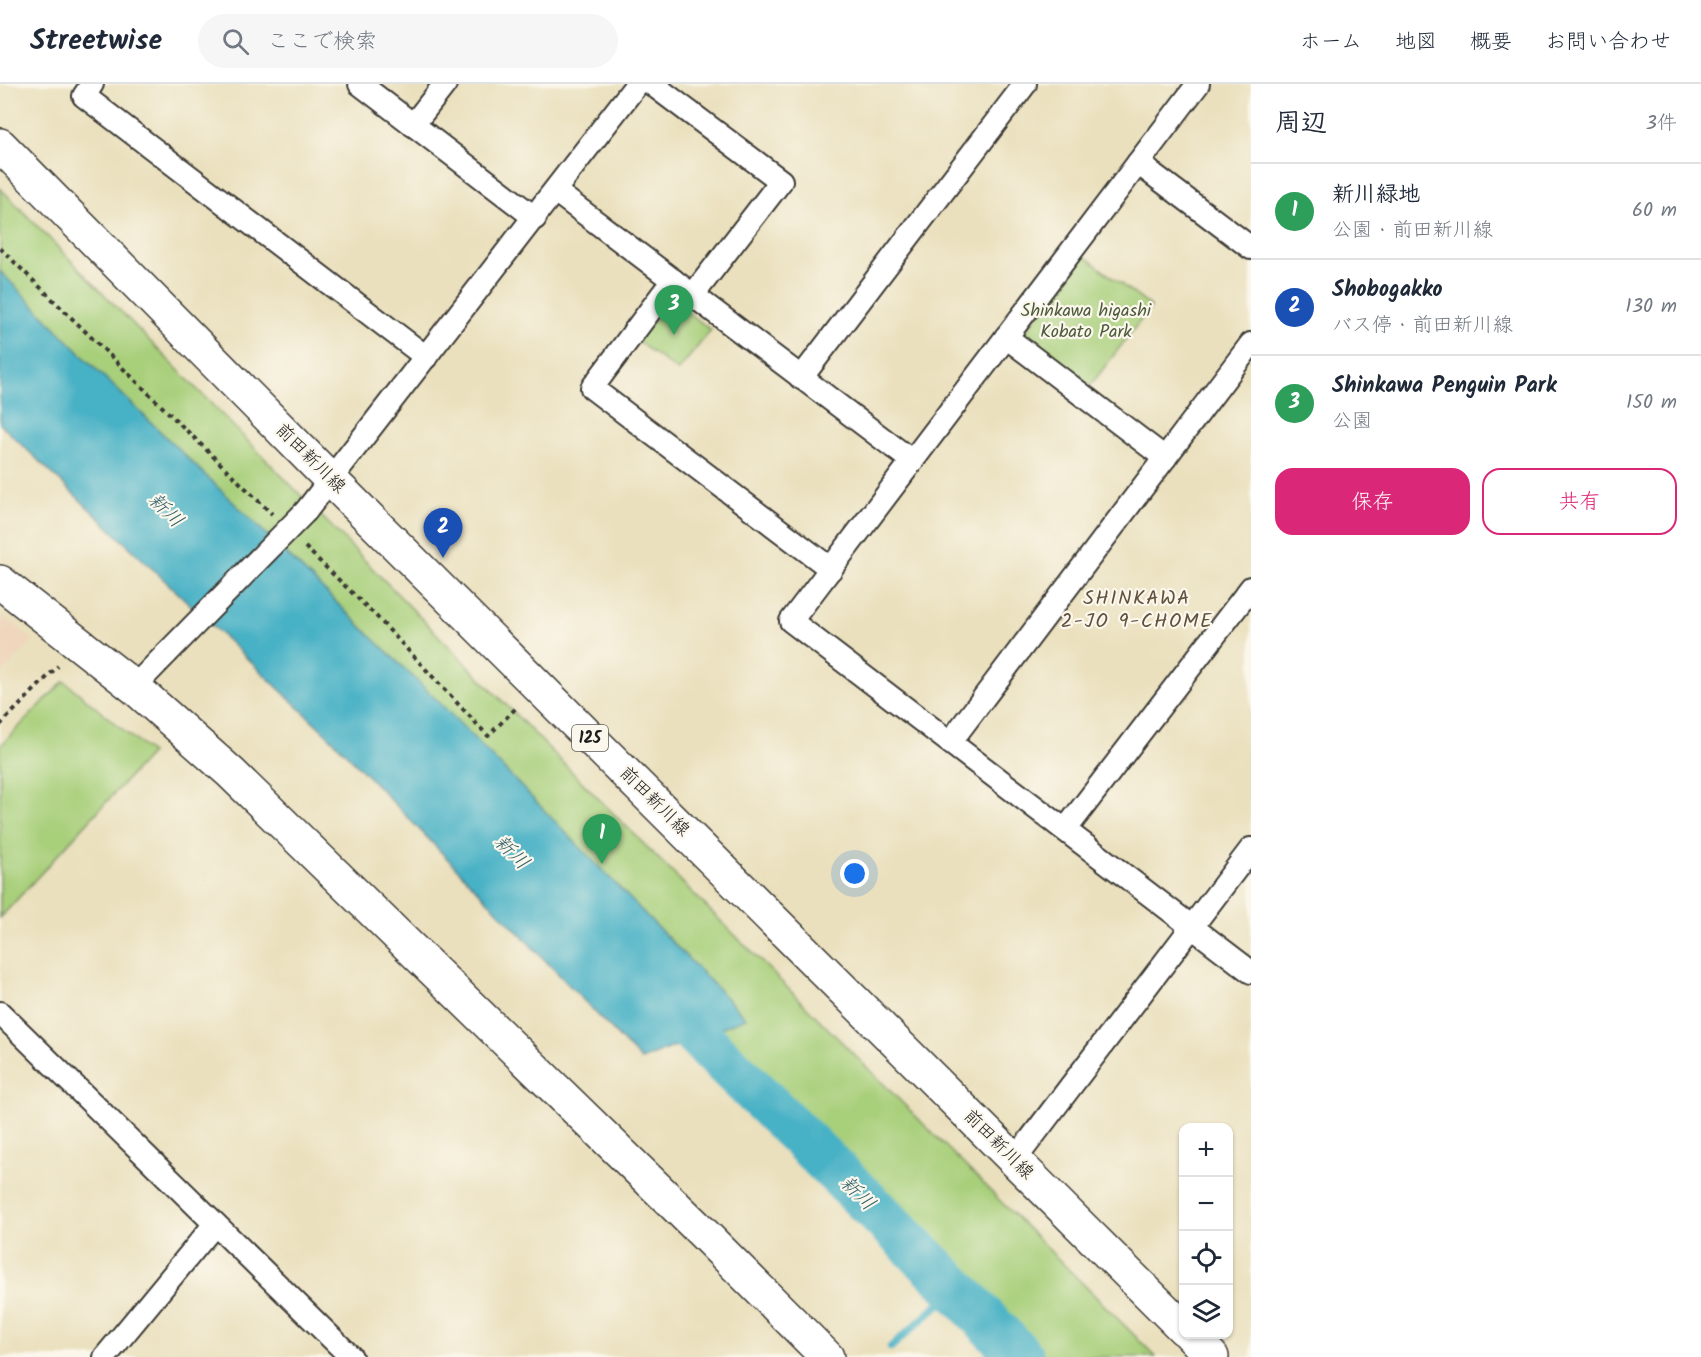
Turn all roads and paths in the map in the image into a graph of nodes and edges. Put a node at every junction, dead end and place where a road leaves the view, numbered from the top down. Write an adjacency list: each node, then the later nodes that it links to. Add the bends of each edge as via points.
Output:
1 (92, 84): 19 (street, via 84,96)
2 (360, 84): 8 (street)
3 (445, 84): 8 (street)
4 (637, 84): 11 (street)
5 (652, 84): 16 (street, via 781,181)
6 (1025, 84): 20 (street)
7 (1198, 84): 10 (street)
8 (413, 125): 12 (street)
9 (0, 145): 23 (main road, 前田新川線 / 125)
10 (1138, 163): 14 (street); 17 (street)
11 (555, 191): 12 (street); 15 (street)
12 (535, 218): 19 (street)
13 (0, 248): 24 (path)
14 (1251, 248)
15 (673, 280): 16 (street); 26 (street, via 592,388)
16 (693, 295): 20 (street)
17 (1006, 337): 21 (street); 22 (street)
18 (1251, 344): 21 (street)
19 (426, 357): 23 (street)
20 (801, 378): 22 (street)
21 (1165, 458): 33 (street)
22 (912, 461): 26 (street)
23 (330, 479): 30 (street, bridge, via 306,512); 39 (main road, 前田新川線 / 125)
24 (274, 517)
25 (300, 542): 31 (path, via 377,617 488,736)
26 (831, 569): 33 (street, via 791,621)
27 (0, 582): 30 (main road)
28 (1251, 588): 34 (street)
29 (61, 663): 32 (path)
30 (134, 687): 45 (main road, via 240,781)
31 (517, 707)
32 (0, 725)
33 (951, 741): 34 (street)
34 (1066, 829): 36 (street)
35 (1251, 849): 36 (street)
36 (1192, 927): 37 (street); 39 (street)
37 (1251, 972)
38 (1, 1015): 40 (street)
39 (1014, 1161): 41 (main road, 前田新川線 / 125)
40 (215, 1224): 43 (street); 44 (street)
41 (1179, 1324)
42 (1194, 1339): 46 (main road)
43 (105, 1357)
44 (351, 1357)
45 (827, 1357)
46 (1212, 1357)

